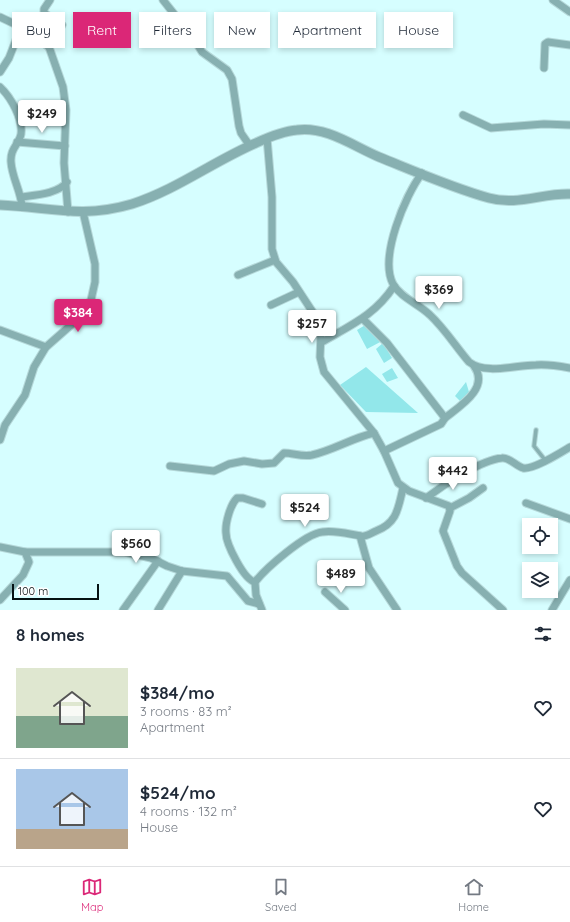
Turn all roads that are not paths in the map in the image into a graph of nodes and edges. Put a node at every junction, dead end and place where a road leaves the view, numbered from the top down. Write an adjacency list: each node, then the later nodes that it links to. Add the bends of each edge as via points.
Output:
1 (50, 0): 4 (street)
2 (553, 0): 5 (street)
3 (165, 1): 19 (street, via 202,52 227,70 232,78 239,126)
4 (44, 12)
5 (570, 12)
6 (0, 18): 7 (street)
7 (12, 23)
8 (570, 45): 11 (street, via 548,42 545,44)
9 (13, 48): 12 (street)
10 (50, 48): 18 (street, via 63,87 66,110)
11 (544, 68)
12 (0, 72)
13 (0, 87): 17 (street, via 10,99 18,118 21,134)
14 (463, 115): 15 (street, via 491,128)
15 (570, 125)
16 (266, 138): 19 (street); 20 (street, via 297,130 320,131); 28 (street)
17 (16, 142): 18 (street); 23 (street, via 11,162)
18 (65, 146): 21 (street)
19 (250, 146): 27 (street, via 152,196 115,208)
20 (422, 174): 22 (street, via 504,201); 30 (street, via 408,196 391,242 389,264)
21 (66, 182): 23 (street, via 56,190); 26 (street)
22 (570, 194)
23 (21, 197): 25 (street)
24 (0, 205): 25 (street)
25 (22, 207): 26 (street)
26 (68, 212): 27 (street)
27 (83, 212): 36 (street, via 94,254 94,291 79,318)
28 (275, 260): 29 (street); 31 (street)
29 (238, 275)
30 (394, 286): 33 (street); 37 (street, via 429,314 464,358)
31 (299, 292): 32 (street); 35 (street, via 314,314)
32 (271, 305)
33 (363, 319): 35 (street); 39 (street, via 387,343)
34 (0, 330): 36 (street)
35 (322, 342): 41 (street, via 320,357 324,372)
36 (46, 347): 42 (street, via 34,367 25,395 5,425)
37 (474, 366): 38 (street, via 491,368 545,365); 39 (street, via 478,373 478,385 471,398)
38 (570, 368)
39 (445, 418): 44 (street, via 441,424)
40 (536, 430): 45 (lane, via 534,446)
41 (374, 433): 44 (street); 46 (street, via 312,455 284,454 271,464 244,461 214,471)
42 (0, 440)
43 (570, 447): 45 (street)
44 (384, 451): 47 (street, via 394,477)
45 (545, 460): 49 (street, via 532,468 527,468 506,458 497,459 470,469)
46 (170, 466)
47 (403, 488): 49 (street); 54 (street, via 393,520 383,528)
48 (483, 488): 52 (street)
49 (426, 498): 52 (street)
50 (526, 503): 53 (street)
51 (262, 504): 60 (street, via 237,498 232,505 225,531 247,578)
52 (450, 508): 68 (street, via 442,530 457,566)
53 (570, 519)
54 (360, 536): 60 (street, via 332,531 307,537 265,570); 64 (street, via 369,568)
55 (0, 547): 56 (street)
56 (25, 552): 57 (street, via 114,550); 62 (street, via 29,562 26,571)
57 (158, 561): 58 (street); 65 (street)
58 (182, 571): 63 (street, via 227,576 248,601); 66 (street)
59 (570, 580): 69 (street)
60 (255, 582): 63 (street, via 256,595)
61 (325, 592): 67 (street)
62 (0, 600)
63 (261, 607)
64 (394, 609)
65 (124, 610)
66 (158, 610)
67 (345, 610)
68 (503, 610)
69 (552, 610)

